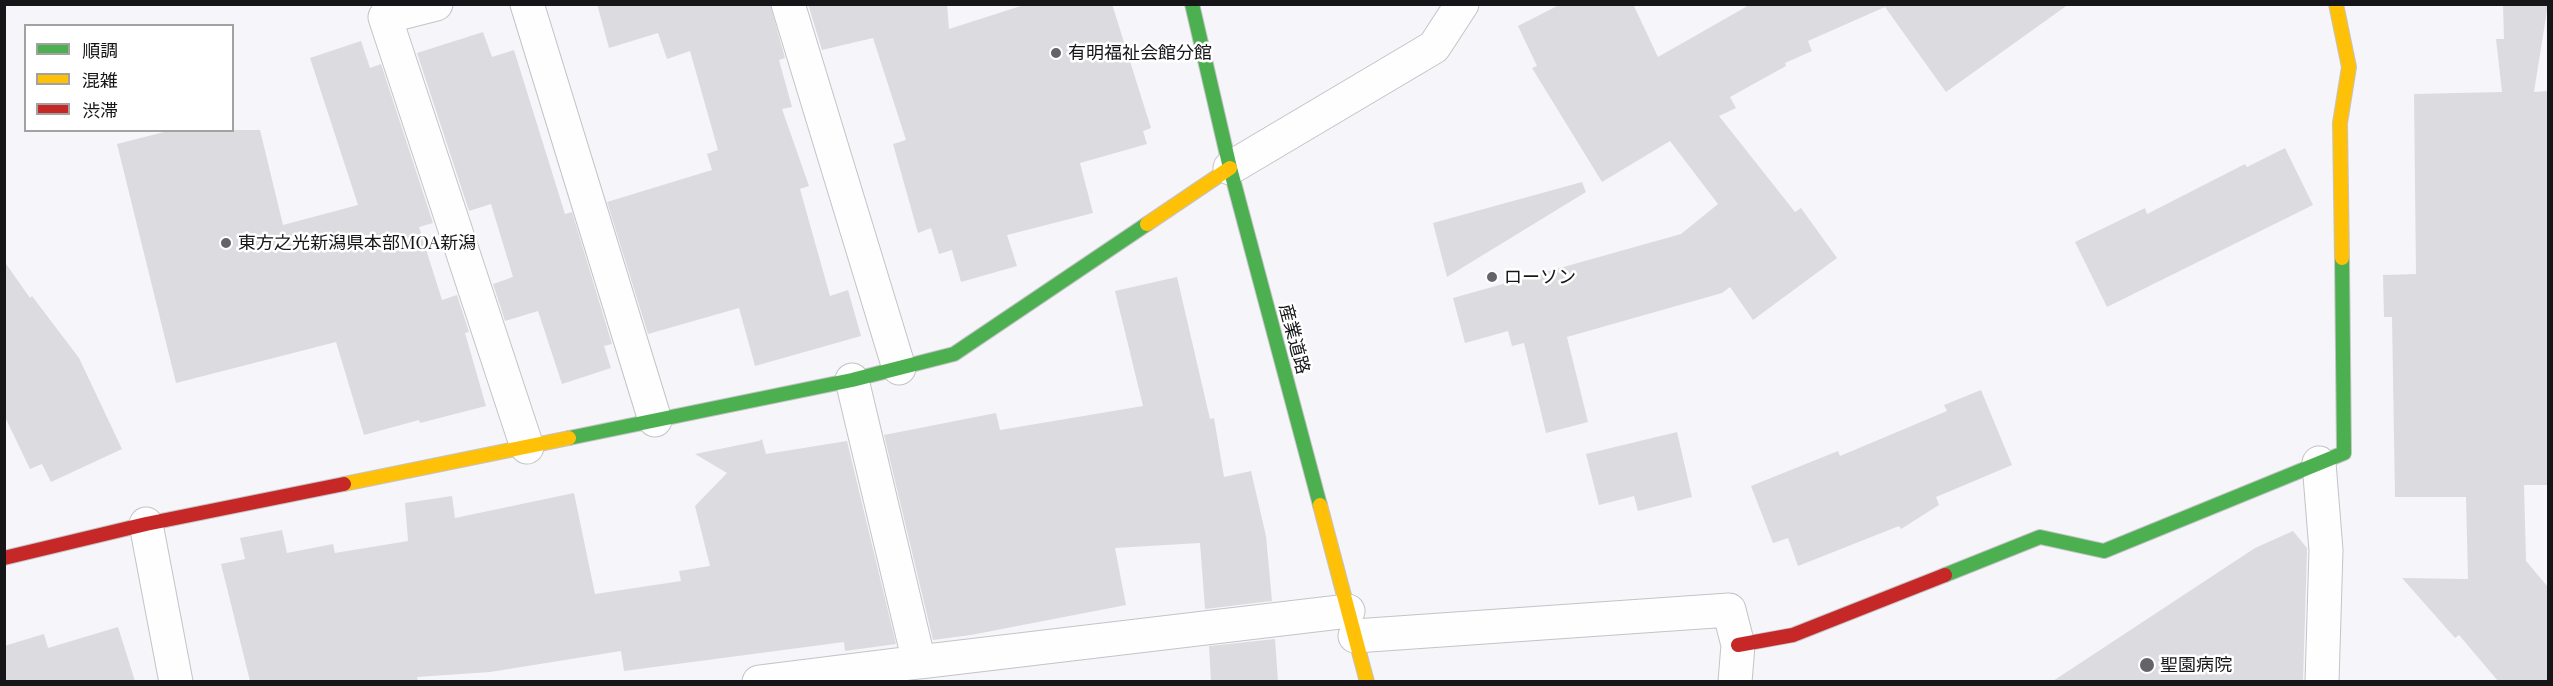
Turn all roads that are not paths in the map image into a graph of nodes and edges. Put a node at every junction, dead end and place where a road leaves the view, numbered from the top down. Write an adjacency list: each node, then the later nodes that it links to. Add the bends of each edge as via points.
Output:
1 (436, 4): 11 (street, via 385,17)
2 (527, 4): 10 (street)
3 (788, 4): 8 (street)
4 (1192, 4): 7 (street, 産業道路)
5 (1462, 4): 7 (street, via 1434,47)
6 (2336, 4): 12 (street, via 2349,67 2340,123 2344,453)
7 (1230, 168): 8 (street, via 954,354); 15 (street, 産業道路)
8 (898, 368): 9 (street)
9 (852, 380): 10 (street); 17 (street)
10 (656, 420): 11 (street)
11 (526, 447): 13 (street)
12 (2319, 463): 16 (street, via 2104,551 2040,537 1792,635); 22 (street, via 2326,550)
13 (146, 524): 14 (street); 18 (street)
14 (4, 558)
15 (1352, 624): 16 (street, via 1729,610); 17 (street); 20 (street, 産業道路)
16 (1738, 645): 21 (street)
17 (919, 662): 19 (street)
18 (176, 681)
19 (759, 681)
20 (1367, 681)
21 (1735, 681)
22 (2322, 681)

